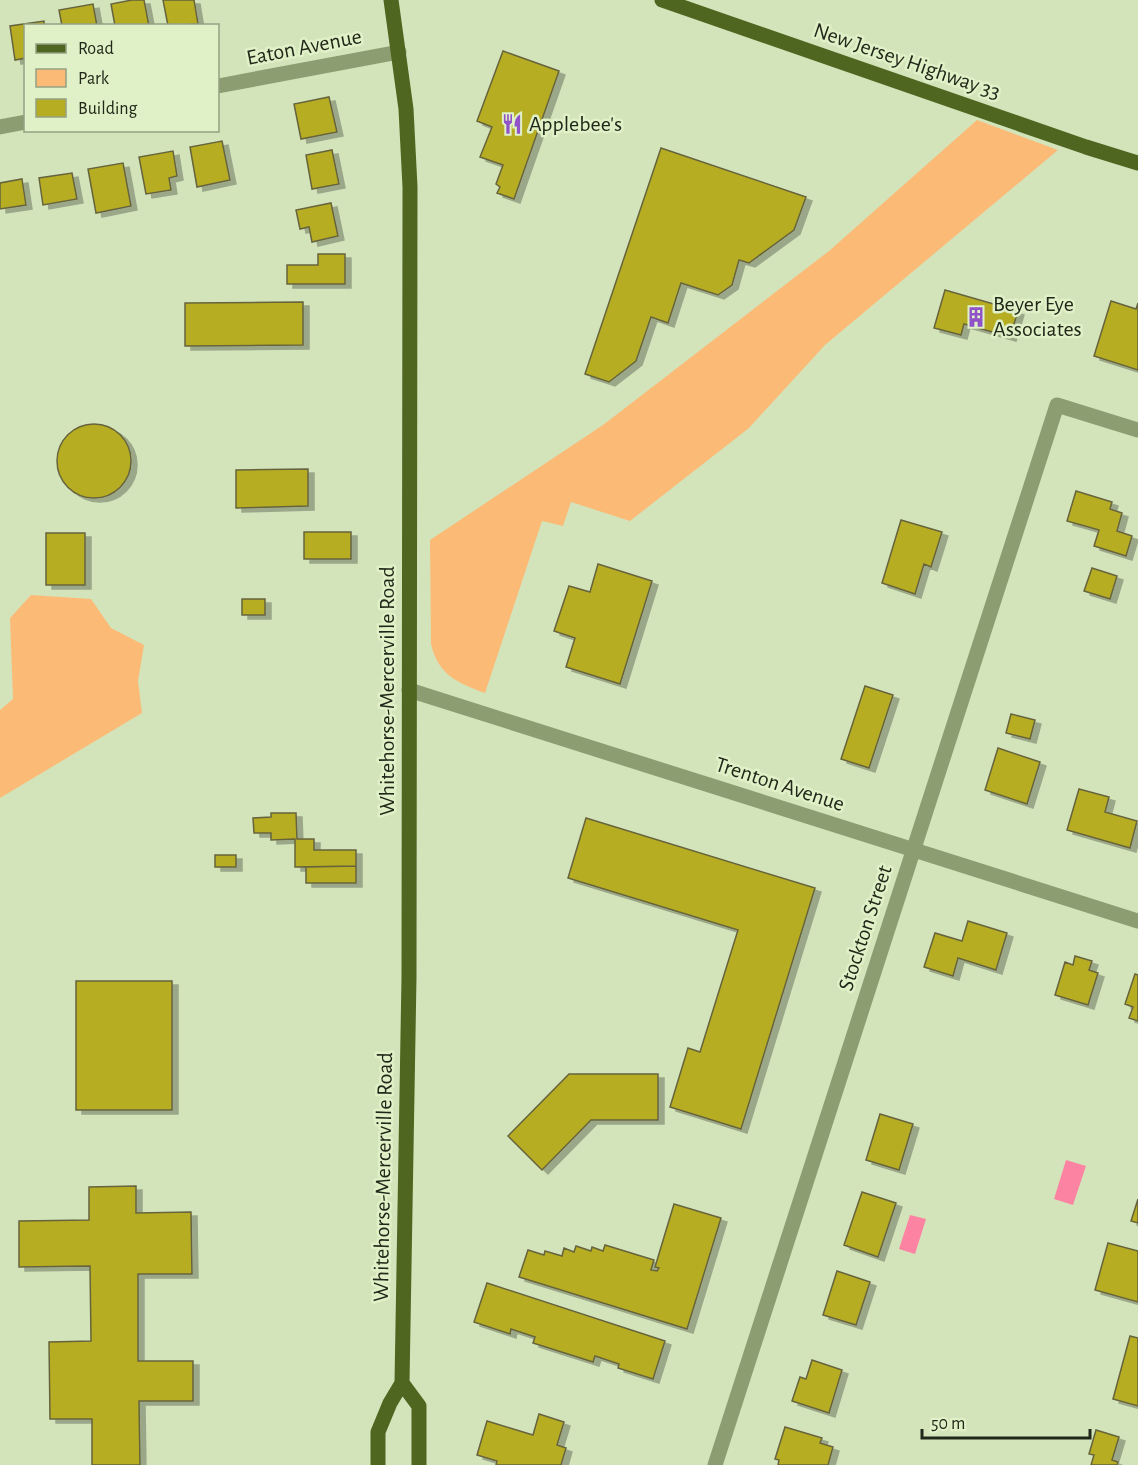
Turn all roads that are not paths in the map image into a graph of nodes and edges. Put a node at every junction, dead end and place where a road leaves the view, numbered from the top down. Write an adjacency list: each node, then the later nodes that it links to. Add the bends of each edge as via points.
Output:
1 (391, 0): 3 (main road, Whitehorse-Mercerville Road)
2 (662, 0): 7 (main road, New Jersey Highway 33)
3 (399, 52): 4 (street, Eaton Avenue); 9 (main road, Whitehorse-Mercerville Road, via 410,187)
4 (219, 86)
5 (24, 122): 6 (street)
6 (0, 127)
7 (1138, 163)
8 (1138, 430): 10 (street, Stockton Street, via 1057,405)
9 (409, 690): 10 (street, Trenton Avenue); 12 (main road, Whitehorse-Mercerville Road)
10 (914, 850): 11 (street, Trenton Avenue); 15 (street, Stockton Street)
11 (1138, 921)
12 (402, 1383): 13 (main road, Whitehorse-Mercerville Road, via 378,1432); 14 (main road, via 419,1406)
13 (378, 1465)
14 (419, 1465)
15 (715, 1465)

